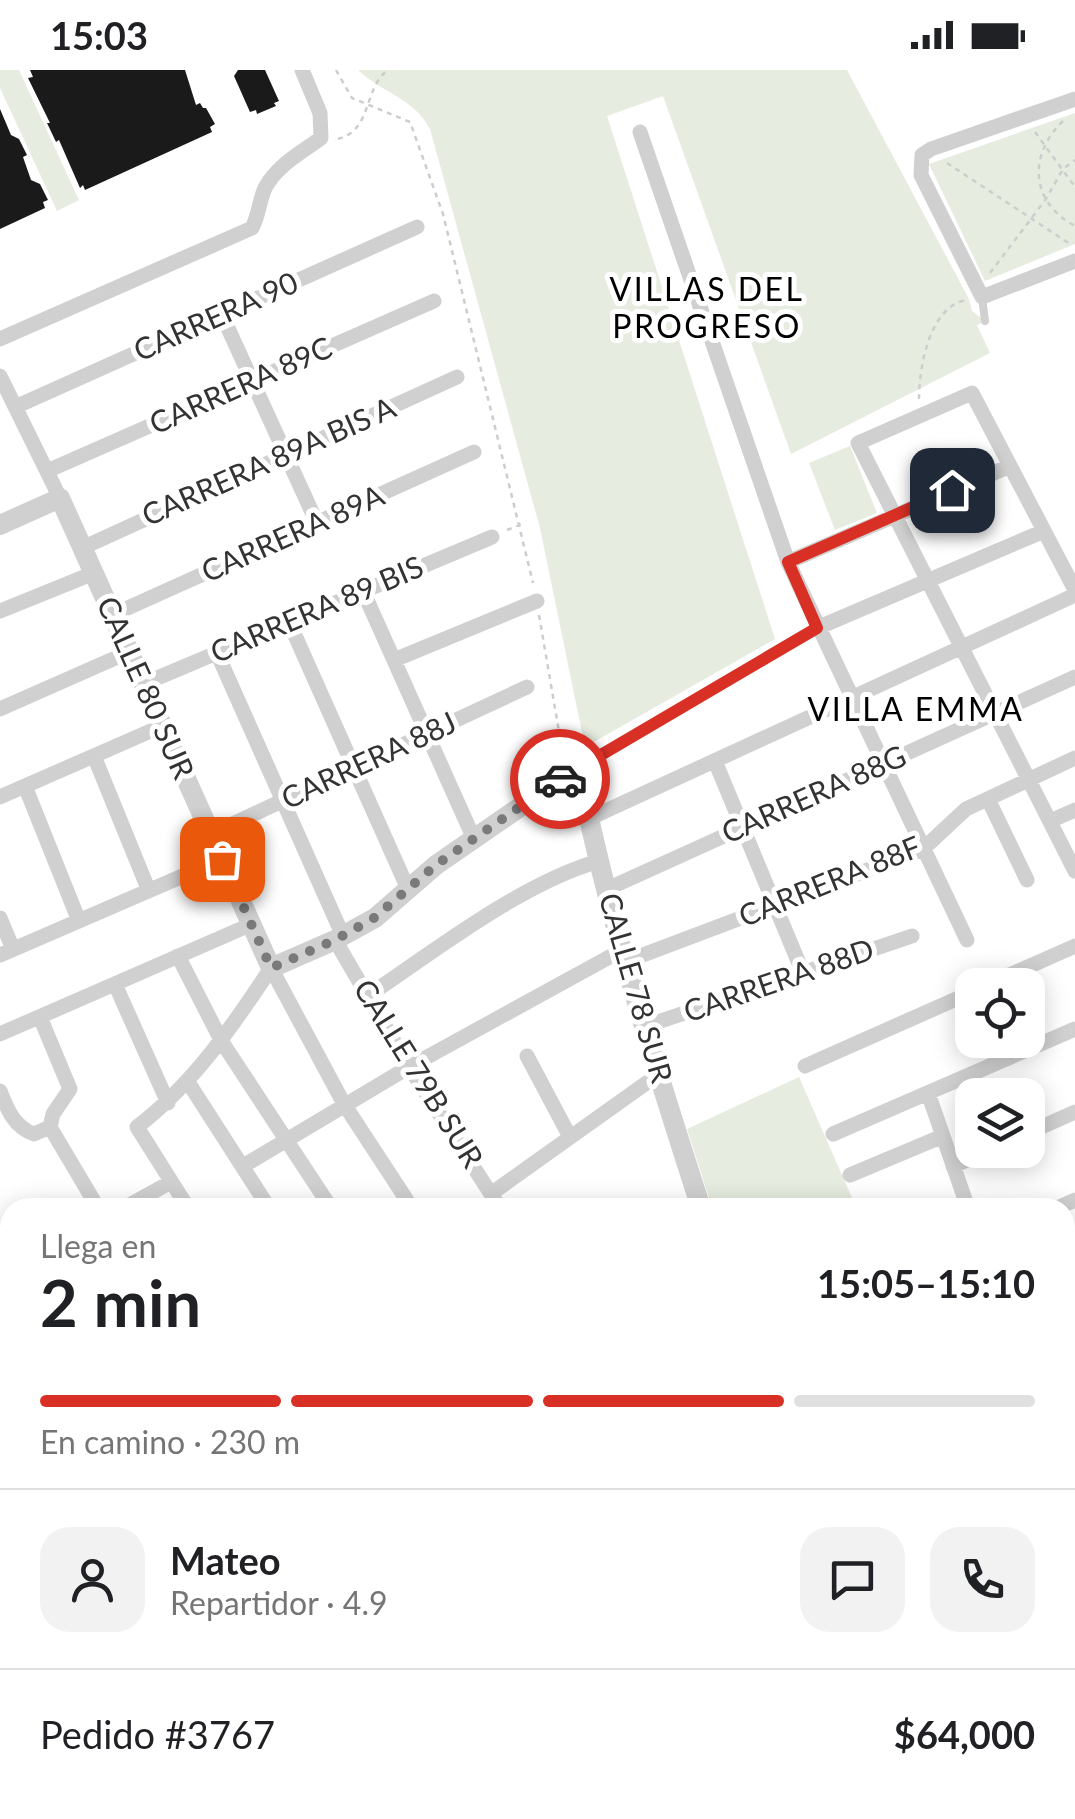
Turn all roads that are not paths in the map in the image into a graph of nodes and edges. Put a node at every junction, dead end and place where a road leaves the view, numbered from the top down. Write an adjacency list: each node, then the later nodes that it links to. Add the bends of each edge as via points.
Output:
1 (302, 70): 10 (street, via 320,112 322,138 277,170 252,228)
2 (1067, 101): 6 (street, via 922,155 920,175)
3 (640, 132): 26 (street)
4 (416, 227): 8 (street, CARRERA 90)
5 (1075, 261): 6 (street)
6 (986, 297): 9 (lane)
7 (434, 300): 13 (street, CARRERA 89C)
8 (222, 314): 13 (street); 14 (street, CARRERA 90)
9 (985, 321)
10 (0, 339)
11 (0, 376): 14 (street, CALLE 80 SUR)
12 (457, 377): 16 (street, CARRERA 89A BIS A)
13 (252, 381): 16 (street); 18 (street, CARRERA 89C)
14 (16, 408): 18 (street, CALLE 80 SUR)
15 (474, 452): 21 (street, CARRERA 89A)
16 (286, 455): 21 (street); 25 (street, CARRERA 89A BIS A)
17 (1010, 466): 20 (street); 20 (street, via 972,392 858,443); 23 (street)
18 (47, 472): 19 (street, CALLE 80 SUR)
19 (60, 498): 22 (street); 25 (street, CALLE 80 SUR)
20 (894, 516): 26 (street); 28 (street)
21 (317, 523): 33 (street, CARRERA 89A)
22 (0, 524)
23 (1044, 531): 28 (street); 30 (street)
24 (492, 537): 29 (street, CARRERA 89 BIS)
25 (82, 548): 27 (street, CALLE 80 SUR)
26 (788, 562): 35 (street)
27 (94, 573): 32 (street); 33 (street, CALLE 80 SUR)
28 (928, 581): 35 (street); 36 (street)
29 (363, 591): 34 (street, CARRERA 89 BIS); 39 (street)
30 (1075, 593): 36 (street)
31 (536, 601): 39 (street)
32 (0, 611)
33 (112, 615): 37 (street, CALLE 80 SUR)
34 (289, 622): 38 (street, CARRERA 89 BIS); 52 (street)
35 (817, 628): 43 (street); 53 (lane)
36 (961, 648): 43 (street); 45 (street)
37 (129, 652): 41 (street, CALLE 80 SUR); 44 (street)
38 (217, 653): 41 (street, CARRERA 89 BIS); 58 (street, CALLE 79B SUR)
39 (394, 660): 47 (street)
40 (1075, 676): 45 (street, CARRERA 88G)
41 (144, 684): 46 (street, CALLE 80 SUR)
42 (526, 687): 47 (street, CARRERA 88J)
43 (851, 698): 50 (street); 51 (street)
44 (0, 708)
45 (994, 713): 51 (street, CARRERA 88G); 54 (street)
46 (162, 726): 48 (street); 63 (street, CALLE 80 SUR)
47 (427, 734): 52 (street, CARRERA 88J); 64 (street)
48 (94, 756): 55 (street); 72 (street)
49 (1075, 758): 54 (street, CARRERA 88F)
50 (715, 761): 60 (street); 62 (street)
51 (882, 764): 62 (street, CARRERA 88G); 65 (street)
52 (353, 768): 58 (street, CARRERA 88J); 70 (street)
53 (572, 771): 60 (street, CALLE 78 SUR); 64 (street)
54 (1028, 779): 57 (street, CARRERA 88F); 61 (street)
55 (25, 786): 56 (street); 75 (street)
56 (0, 798)
57 (988, 798): 65 (street, CARRERA 88F); 69 (street)
58 (283, 800): 63 (street, CARRERA 88J); 78 (street, CALLE 79B SUR)
59 (1075, 810): 61 (street)
60 (588, 819): 67 (street, CALLE 78 SUR)
61 (1050, 821): 68 (street)
62 (742, 828): 71 (street, CARRERA 88G); 73 (street)
63 (211, 834): 66 (street, CALLE 80 SUR)
64 (474, 839): 70 (street)
65 (923, 849): 73 (street, CARRERA 88F); 79 (street)
66 (222, 859): 72 (street); 76 (street, CALLE 80 SUR)
67 (600, 861): 71 (street, CALLE 78 SUR); 88 (street, via 468,928)
68 (1075, 872)
69 (1027, 880)
70 (408, 889): 78 (street)
71 (607, 889): 82 (street, CALLE 78 SUR)
72 (149, 890): 75 (street)
73 (775, 905): 82 (street, CARRERA 88F); 86 (street)
74 (0, 918): 81 (street)
75 (79, 921): 81 (street)
76 (252, 924): 83 (street); 84 (street, CALLE 80 SUR)
77 (912, 936): 86 (street, CARRERA 88D)
78 (339, 938): 84 (street); 88 (street, CALLE 79B SUR)
79 (967, 940)
80 (1075, 946): 85 (street)
81 (7, 952)
82 (626, 955): 91 (street, CALLE 78 SUR); 97 (street, CARRERA 88F)
83 (178, 956): 87 (street); 94 (street)
84 (271, 968): 94 (street); 103 (street, CALLE 80 SUR)
85 (1026, 968)
86 (803, 973): 91 (street, CARRERA 88D)
87 (115, 984): 90 (street); 102 (street)
88 (369, 996): 97 (street, CALLE 79B SUR)
89 (955, 1000): 96 (street)
90 (40, 1017): 93 (street); 105 (street, via 69,1083 70,1094)
91 (646, 1026): 98 (street, CALLE 78 SUR)
92 (1075, 1029): 101 (street)
93 (0, 1034)
94 (222, 1042): 99 (street); 110 (street)
95 (527, 1056): 109 (street)
96 (806, 1066)
97 (409, 1067): 103 (street, CARRERA 88F); 121 (street, CALLE 79B SUR)
98 (659, 1074): 109 (street); 123 (street, CALLE 78 SUR)
99 (188, 1082): 102 (street); 111 (street)
100 (0, 1091): 105 (street, via 26,1132 34,1134)
101 (928, 1093): 107 (street); 108 (street)
102 (168, 1103): 114 (street, via 137,1127)
103 (344, 1104): 110 (street, CARRERA 88F); 120 (street, CALLE 80 SUR)
104 (1075, 1112): 106 (street)
105 (51, 1121): 115 (street)
106 (1045, 1125)
107 (833, 1134)
108 (943, 1136): 112 (street); 113 (street)
109 (570, 1138): 122 (street)
110 (287, 1140): 111 (street, CARRERA 88F); 119 (street)
111 (243, 1166): 118 (street)
112 (953, 1166): 124 (street)
113 (850, 1175)
114 (171, 1182): 116 (street); 117 (street)
115 (93, 1198)
116 (142, 1198)
117 (181, 1198)
118 (262, 1198)
119 (325, 1198)
120 (405, 1198)
121 (495, 1198)
122 (498, 1198)
123 (698, 1198)
124 (962, 1198)

